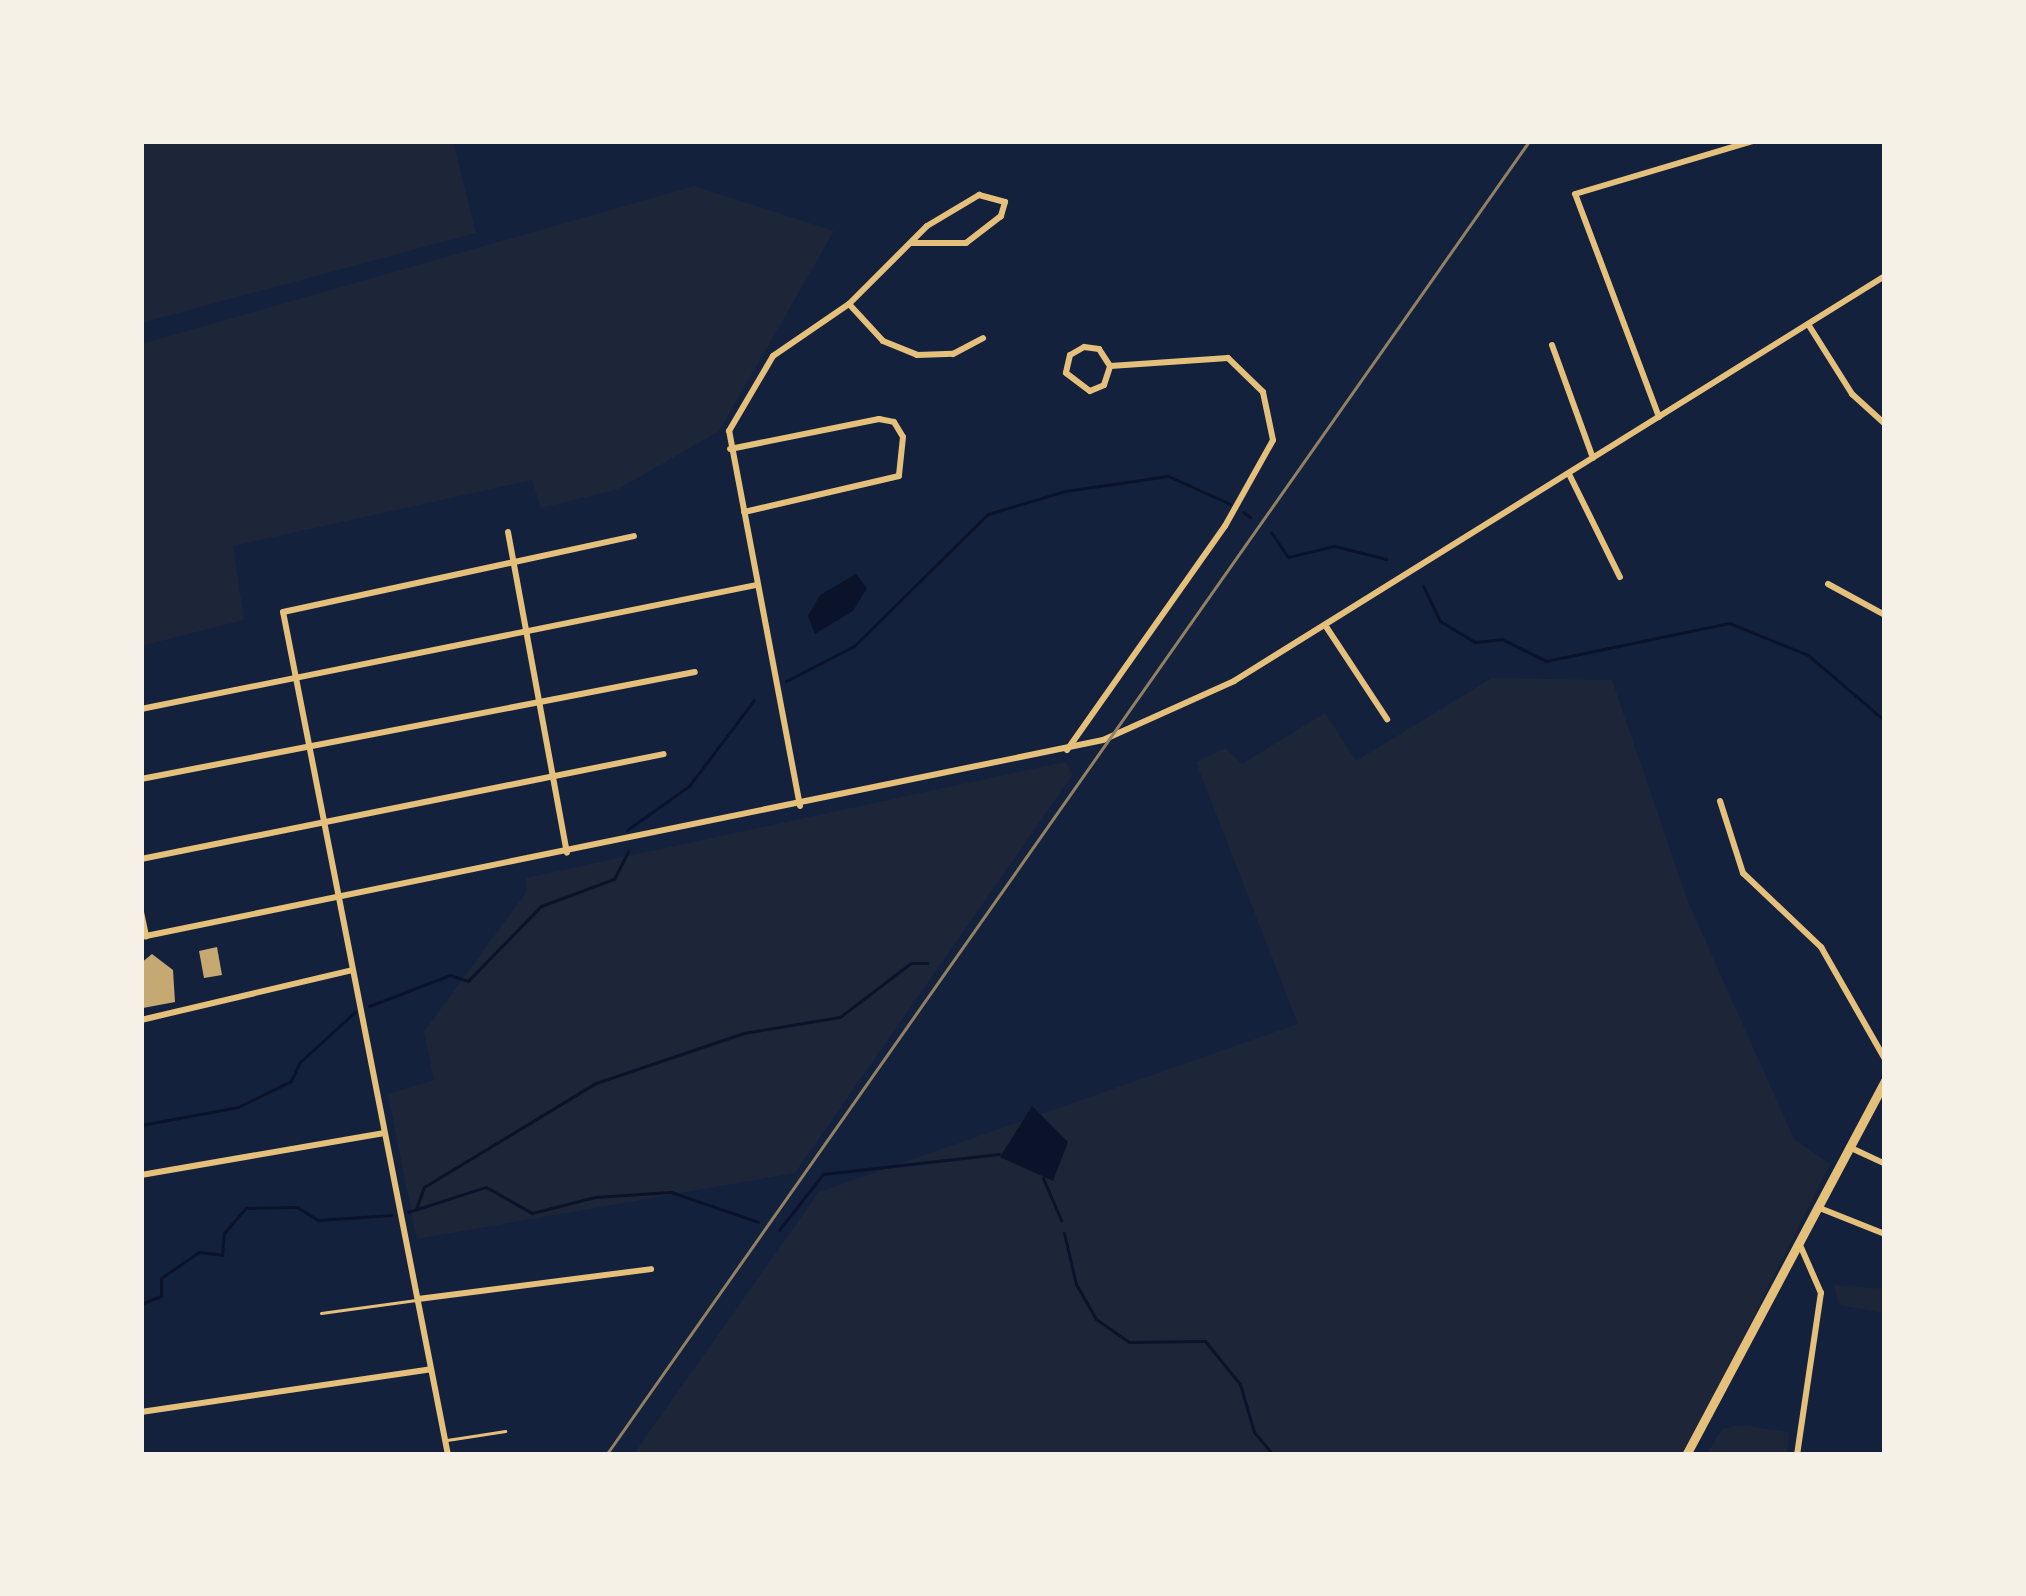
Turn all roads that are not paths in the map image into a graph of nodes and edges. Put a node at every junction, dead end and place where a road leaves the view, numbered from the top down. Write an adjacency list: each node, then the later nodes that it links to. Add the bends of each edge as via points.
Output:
1 (1753, 141): 9 (street, via 1575,194)
2 (911, 243): 2 (street, via 966,243 1001,216 1005,202 989,193 959,203); 4 (street)
3 (1885, 277): 5 (street)
4 (849, 304): 6 (street, via 877,336 916,355 953,354); 11 (street, via 767,363 729,431)
5 (1808, 324): 9 (street); 10 (street, via 1852,394)
6 (983, 338)
7 (1552, 345): 12 (street)
8 (1111, 366): 8 (street, via 1104,385 1090,391 1066,373 1070,355 1084,347 1099,349); 30 (street, via 1228,358 1266,398 1273,440 1226,526)
9 (1659, 417): 12 (street)
10 (1885, 424)
11 (730, 449): 14 (street); 14 (street, via 879,419 894,422 903,437 906,468 899,476)
12 (1593, 458): 13 (street)
13 (1568, 473): 18 (street); 22 (street)
14 (744, 512): 20 (street)
15 (508, 532): 17 (street)
16 (634, 536): 17 (street)
17 (514, 561): 23 (street); 25 (street, via 284,610)
18 (1620, 577)
19 (1828, 584): 21 (street)
20 (756, 585): 23 (street); 35 (street)
21 (1885, 615)
22 (1325, 626): 28 (street); 30 (street, via 1192,704)
23 (524, 632): 25 (street); 26 (street)
24 (695, 672): 26 (street)
25 (296, 676): 27 (street); 29 (street)
26 (537, 704): 29 (street); 32 (street)
27 (141, 709)
28 (1387, 718)
29 (308, 747): 33 (street); 36 (street)
30 (1066, 750): 35 (street)
31 (664, 754): 32 (street)
32 (552, 777): 36 (street); 37 (street)
33 (141, 779)
34 (1720, 801): 44 (street, via 1743,873 1821,947)
35 (800, 806): 37 (street)
36 (322, 824): 38 (street); 39 (street)
37 (567, 853): 39 (street)
38 (141, 859)
39 (338, 898): 41 (street); 42 (street)
40 (141, 912): 41 (street)
41 (144, 937)
42 (352, 970): 43 (street); 46 (street)
43 (141, 1020)
44 (1885, 1059)
45 (1885, 1081): 47 (main road)
46 (384, 1133): 49 (street); 54 (street)
47 (1849, 1147): 48 (street); 50 (main road)
48 (1885, 1164)
49 (141, 1175)
50 (1817, 1207): 51 (street); 52 (main road)
51 (1885, 1234)
52 (1798, 1242): 61 (main road); 62 (street, via 1820,1294)
53 (651, 1269): 54 (street)
54 (418, 1299): 55 (lane); 56 (street)
55 (321, 1312)
56 (431, 1369): 57 (street); 59 (street)
57 (141, 1412)
58 (505, 1430): 59 (lane)
59 (446, 1440): 60 (street)
60 (448, 1455)
61 (1686, 1455)
62 (1797, 1455)

